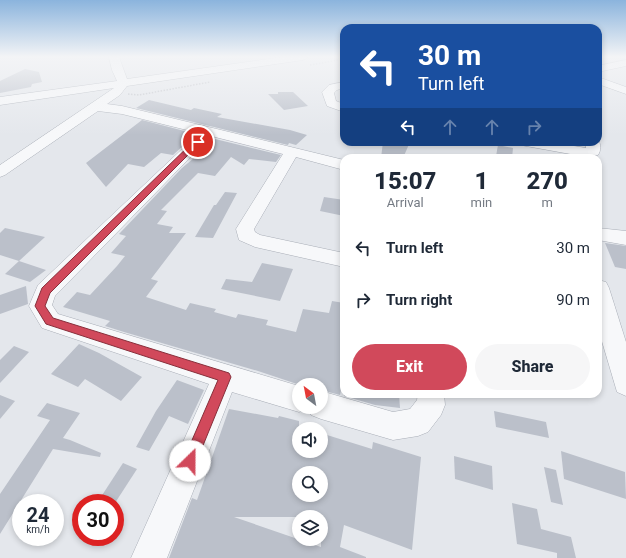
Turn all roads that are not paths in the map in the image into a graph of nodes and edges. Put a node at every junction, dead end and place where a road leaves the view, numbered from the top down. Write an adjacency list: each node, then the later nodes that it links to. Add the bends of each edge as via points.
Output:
1 (123, 83): 5 (street); 8 (street, via 116,93)
2 (606, 83): 4 (street)
3 (340, 86): 7 (street, via 333,87 328,92 331,103)
4 (626, 91)
5 (0, 101)
6 (18, 106): 9 (street)
7 (340, 106)
8 (98, 107): 10 (street, via 122,110); 15 (street)
9 (0, 108)
10 (208, 131): 13 (street); 20 (street, via 46,291 40,306 50,321)
11 (548, 146): 12 (street, via 587,153 593,152)
12 (593, 146)
13 (292, 152): 14 (street); 18 (street, via 245,229 246,235 254,240)
14 (340, 164)
15 (0, 172)
16 (602, 235): 17 (street)
17 (626, 238)
18 (340, 259)
19 (602, 302): 21 (street)
20 (225, 377): 22 (street); 25 (street)
21 (626, 383)
22 (292, 396)
23 (431, 398): 24 (street, via 431,405 418,422 393,426)
24 (328, 407)
25 (149, 558)

